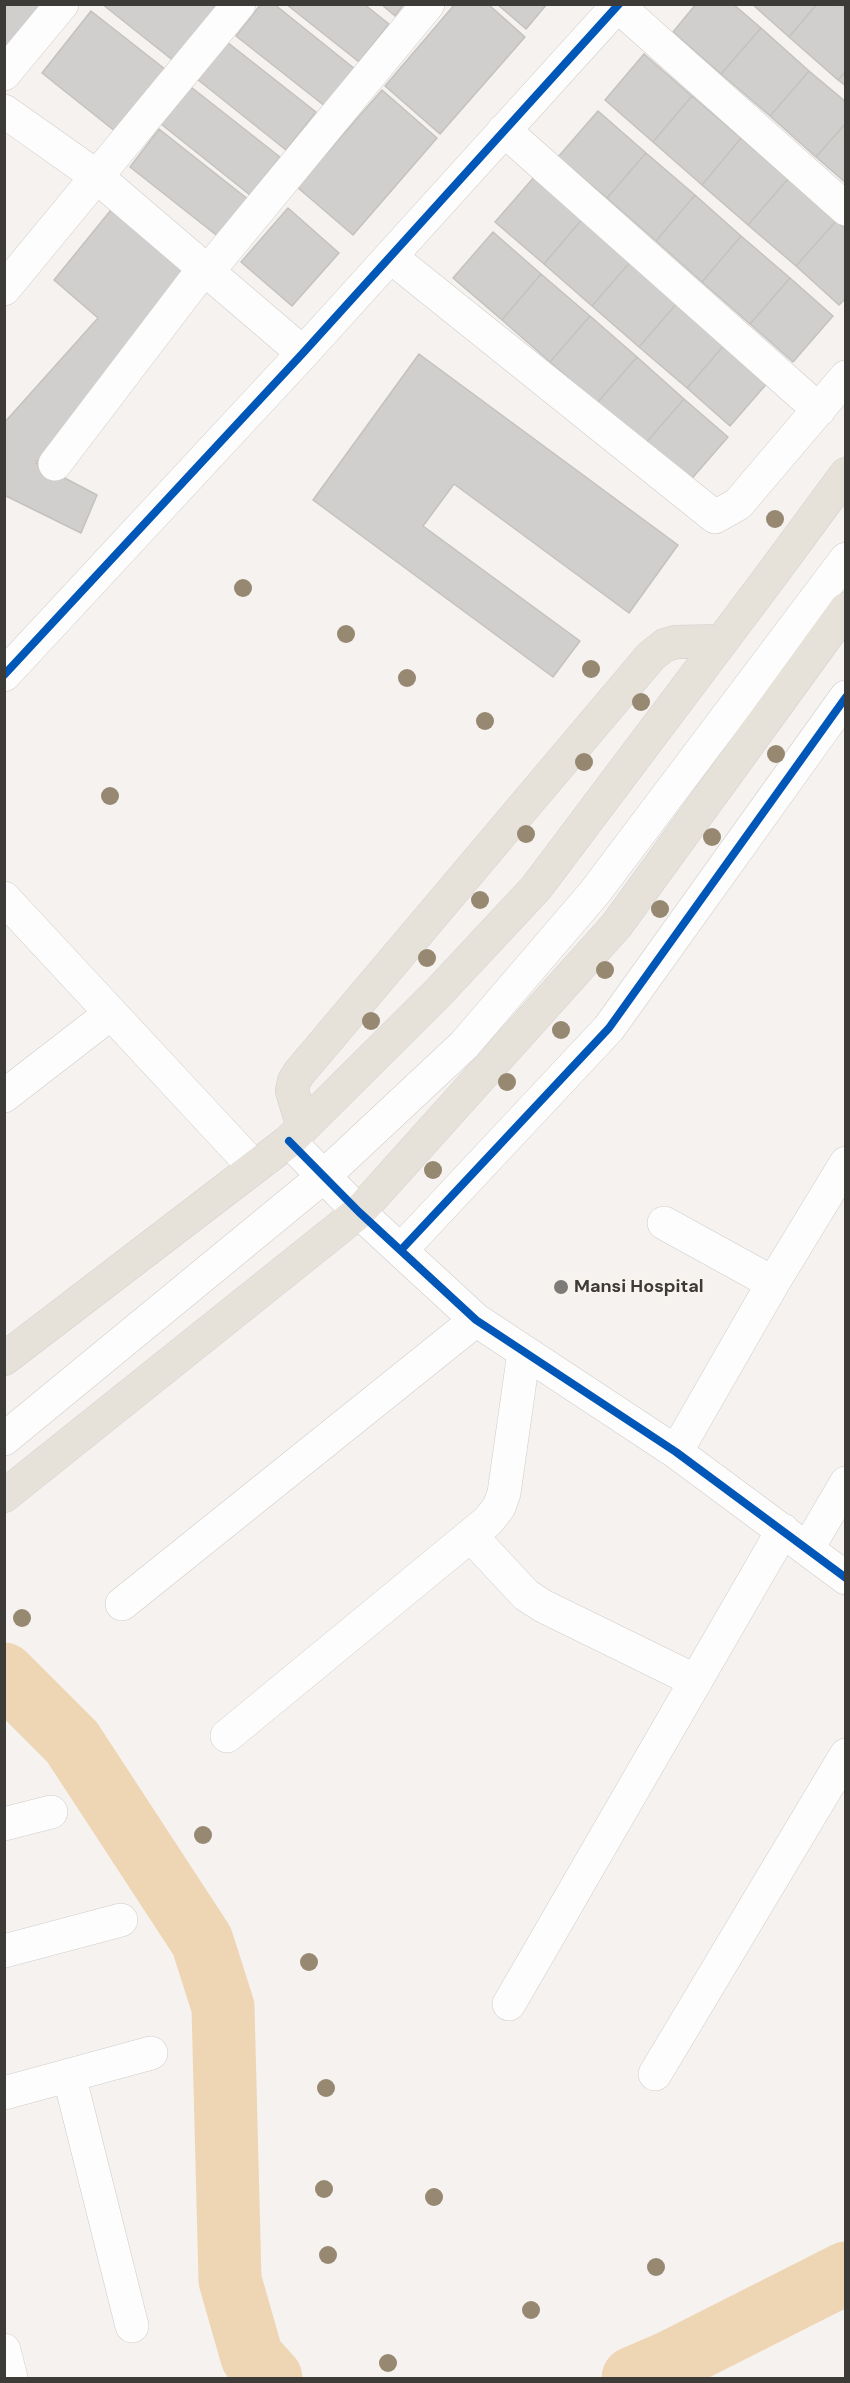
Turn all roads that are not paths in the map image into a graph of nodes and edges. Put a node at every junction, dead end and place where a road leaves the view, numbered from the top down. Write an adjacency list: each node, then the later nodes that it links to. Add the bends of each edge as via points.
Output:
1 (62, 4): 5 (street)
2 (239, 4): 8 (street)
3 (428, 4): 11 (street)
4 (619, 5): 7 (street); 9 (street)
5 (4, 74)
6 (4, 111): 8 (street)
7 (504, 130): 10 (street); 15 (street)
8 (96, 176): 11 (street); 12 (street)
9 (846, 208)
10 (391, 257): 13 (street); 15 (street, via 715,517 738,504)
11 (207, 269): 13 (street); 16 (street)
12 (4, 289)
13 (303, 353): 21 (street)
14 (846, 377): 15 (street)
15 (819, 410)
16 (55, 464)
17 (846, 474): 20 (main road)
18 (846, 559): 29 (street, via 549,949 464,1045)
19 (846, 609): 30 (main road, via 616,926)
20 (722, 641): 26 (main road, via 536,888 436,995); 26 (main road, via 676,642 664,645 651,656 299,1073 292,1091)
21 (8, 665)
22 (846, 697): 32 (street, via 609,1028)
23 (4, 898): 24 (street)
24 (110, 1014): 25 (street); 28 (street)
25 (4, 1096)
26 (296, 1134): 28 (main road); 29 (street)
27 (846, 1163): 33 (street)
28 (254, 1167): 36 (main road)
29 (324, 1176): 30 (street); 37 (street)
30 (359, 1212): 32 (street); 40 (main road)
31 (664, 1222): 33 (street)
32 (401, 1250): 34 (street)
33 (772, 1283): 38 (street)
34 (476, 1320): 35 (street); 44 (street)
35 (524, 1352): 38 (street); 41 (street, via 504,1494 499,1507)
36 (4, 1359)
37 (4, 1439)
38 (675, 1452): 42 (street)
39 (846, 1483): 42 (street)
40 (4, 1496)
41 (471, 1536): 45 (street, via 525,1595); 46 (street)
42 (795, 1539): 43 (street); 45 (street)
43 (846, 1578)
44 (122, 1604)
45 (696, 1680): 52 (street)
46 (227, 1736)
47 (846, 1755): 54 (street)
48 (51, 1812): 49 (street)
49 (4, 1824)
50 (121, 1920): 51 (street)
51 (4, 1951)
52 (510, 2004)
53 (151, 2053): 55 (street)
54 (655, 2074)
55 (69, 2075): 56 (street); 57 (street)
56 (4, 2092)
57 (132, 2326)
58 (4, 2350): 59 (street)
59 (11, 2379)

